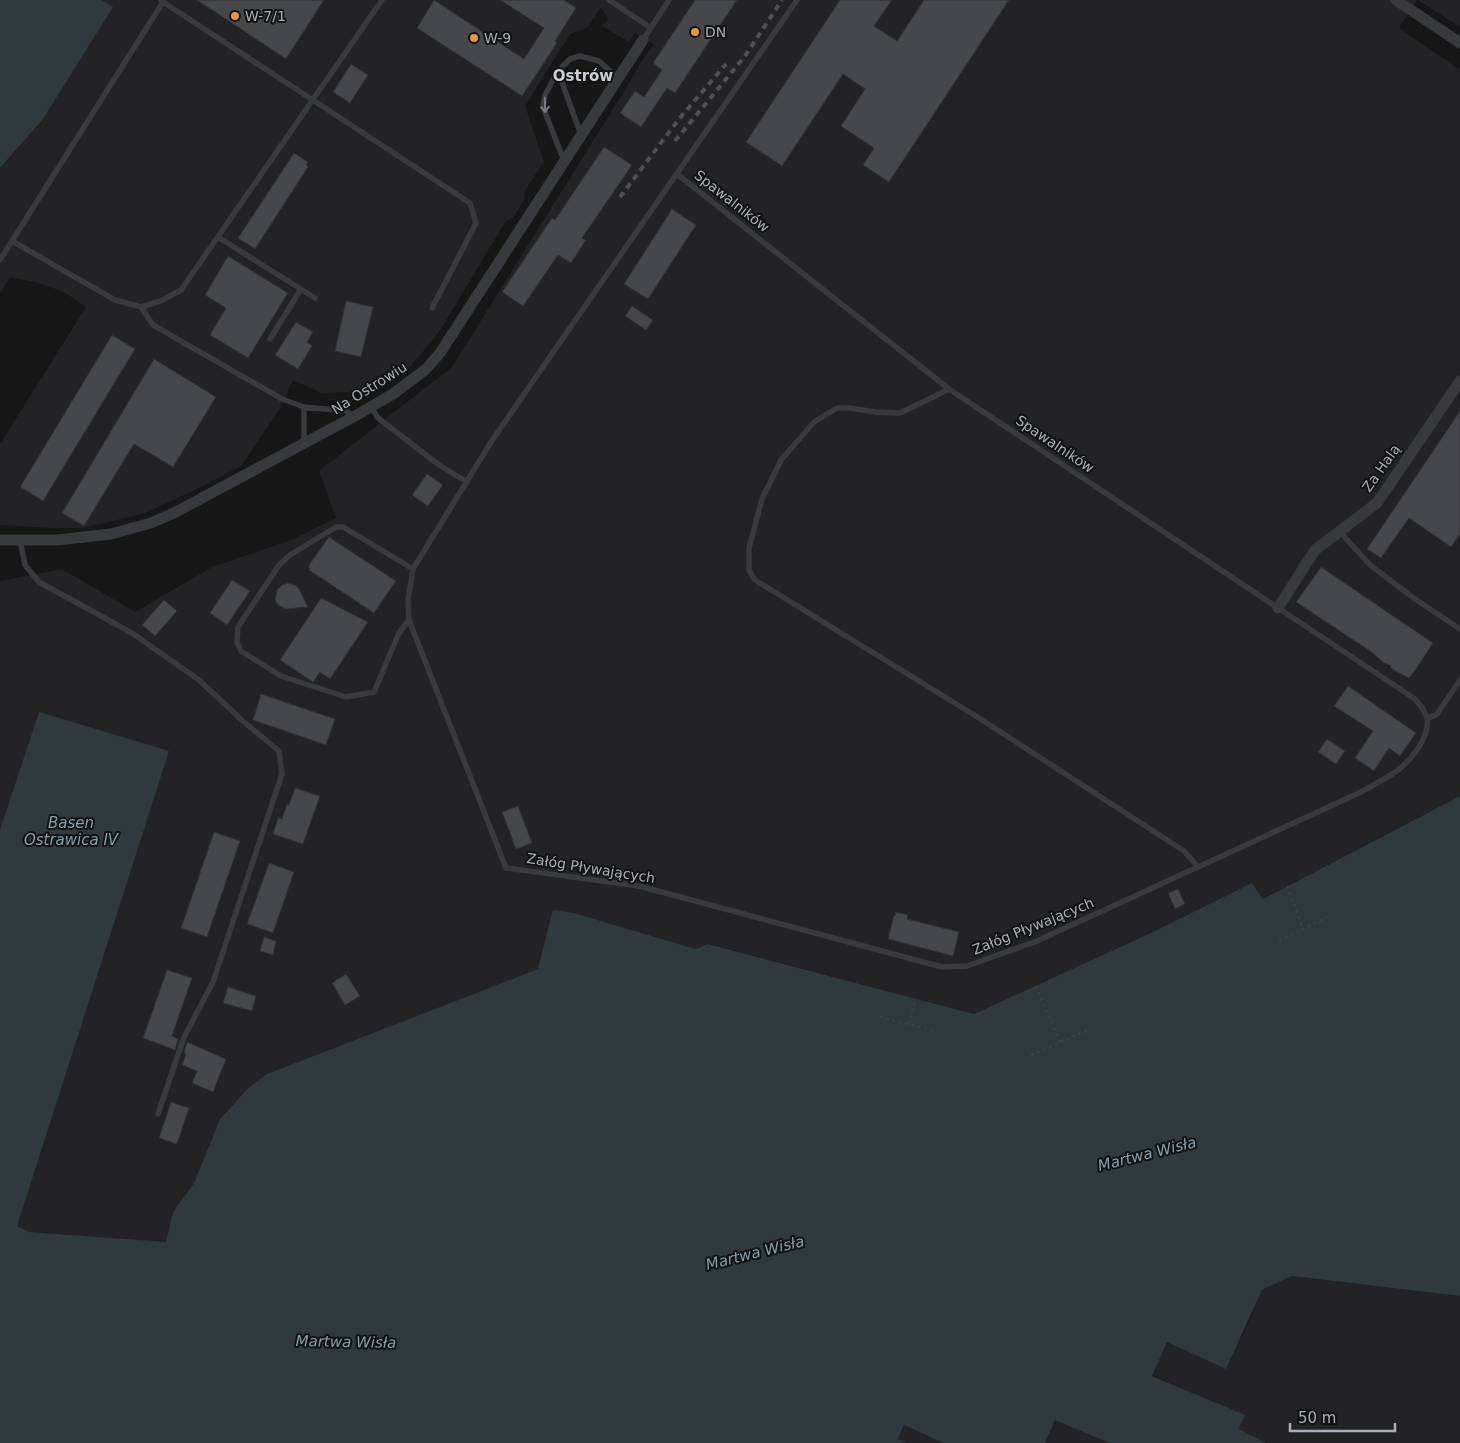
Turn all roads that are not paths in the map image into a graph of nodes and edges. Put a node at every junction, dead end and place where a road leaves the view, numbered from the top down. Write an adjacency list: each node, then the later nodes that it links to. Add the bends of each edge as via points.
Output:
1 (382, 0): 12 (lane)
2 (608, 0): 7 (lane)
3 (669, 0): 7 (lane, Na Ostrowiu)
4 (797, 0): 15 (lane)
5 (1396, 0): 9 (street)
6 (162, 1): 12 (lane); 17 (lane)
7 (651, 28): 8 (lane, Na Ostrowiu)
8 (643, 40): 11 (street, Na Ostrowiu)
9 (1460, 43)
10 (558, 71): 11 (lane, via 570,59 580,56 599,61); 13 (lane); 14 (lane, one-way to 14, via 543,107)
11 (618, 78): 13 (street, Na Ostrowiu)
12 (312, 99): 16 (lane); 22 (lane, via 470,203 476,223)
13 (581, 135): 14 (street, Na Ostrowiu)
14 (564, 161): 27 (street, Na Ostrowiu, via 440,353 426,369)
15 (677, 174): 25 (lane, Spawalników); 30 (lane, via 491,442)
16 (218, 237): 19 (lane); 21 (lane, via 181,290)
17 (12, 241): 18 (lane); 21 (lane, via 115,300)
18 (0, 260)
19 (301, 289): 20 (lane); 23 (lane)
20 (315, 298)
21 (141, 307): 26 (lane, via 154,325 282,399)
22 (432, 308)
23 (270, 340)
24 (1460, 381): 31 (street, Za Halą, via 1377,502)
25 (949, 389): 35 (lane, Spawalników); 40 (lane, via 900,413 837,408 814,422 781,460 762,499 749,548 749,570 755,580 963,708 1184,851)
26 (304, 407): 28 (lane, via 346,411); 29 (lane)
27 (371, 407): 28 (street, Na Ostrowiu); 30 (lane, via 378,418 439,465)
28 (355, 416): 29 (street, Na Ostrowiu)
29 (304, 444): 33 (street, Na Ostrowiu, via 151,523 111,534 58,540)
30 (467, 482): 34 (lane)
31 (1339, 531): 35 (street, Za Halą, via 1315,550); 37 (lane, via 1370,565)
32 (0, 540): 33 (street, Na Ostrowiu)
33 (20, 540): 41 (lane, via 25,565 39,582 132,633 199,680 279,751 282,774 223,954 213,982 184,1037)
34 (413, 569): 36 (lane, via 408,600); 36 (lane, via 343,527 336,527 279,565 238,628 237,642 241,651 281,676 346,697 374,692 399,633)
35 (1278, 608): 39 (lane, Spawalników, via 1415,699)
36 (409, 620): 40 (lane, Załóg Pływających, via 506,868 640,886 942,967 967,966 1037,941)
37 (1460, 629)
38 (1460, 680): 39 (lane, via 1438,714)
39 (1427, 719): 40 (lane, Załóg Pływających, via 1426,734 1417,751 1399,770 1361,792)
40 (1198, 867)
41 (158, 1114)

